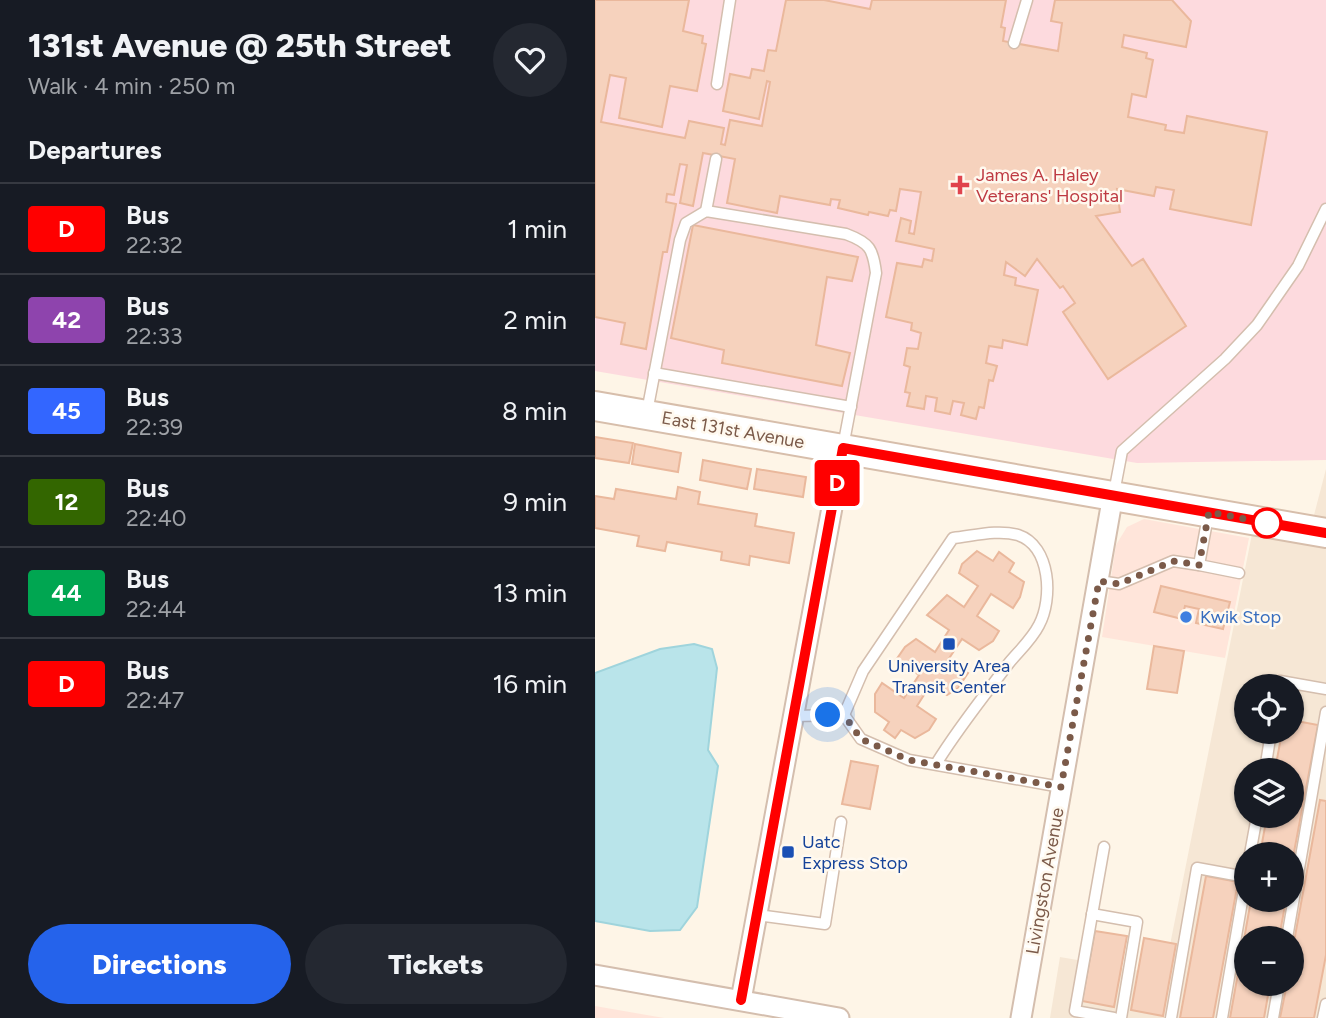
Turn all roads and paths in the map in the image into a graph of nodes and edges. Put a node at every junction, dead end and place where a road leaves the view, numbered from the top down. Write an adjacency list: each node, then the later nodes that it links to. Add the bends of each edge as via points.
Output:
1 (730, 0): 4 (lane)
2 (1027, 0): 3 (lane)
3 (1014, 43)
4 (717, 85)
5 (716, 159): 7 (lane)
6 (1326, 209): 13 (lane, via 1298,266 1257,325 1122,451)
7 (706, 211): 8 (lane, via 686,223 680,240); 10 (lane, via 846,234 862,240 874,253 876,274)
8 (655, 373): 10 (lane); 11 (lane)
9 (595, 406): 11 (street, East 131st Avenue)
10 (851, 407): 12 (lane)
11 (646, 415): 12 (street, East 131st Avenue)
12 (843, 448): 13 (street, East 131st Avenue); 23 (street)
13 (1113, 495): 14 (street, East 131st Avenue); 18 (street, Livingston Avenue)
14 (1209, 512): 15 (street, East 131st Avenue); 16 (lane)
15 (1326, 533)
16 (1199, 565): 17 (lane); 18 (lane, via 1173,561 1119,584)
17 (1239, 573)
18 (1099, 581): 26 (street, Livingston Avenue)
19 (1304, 685): 20 (lane)
20 (1326, 689)
21 (1326, 712): 25 (lane)
22 (844, 715): 23 (lane); 24 (lane, via 861,739 909,760); 24 (lane, via 863,671 953,538 1017,535 1033,544 1043,561 1048,590 1040,624)
23 (793, 716): 33 (street)
24 (936, 764): 26 (lane)
25 (1314, 784): 27 (lane); 34 (lane)
26 (1061, 787): 40 (street, Livingston Avenue)
27 (1326, 787)
28 (841, 822): 33 (lane, via 825,924)
29 (1104, 847): 32 (lane)
30 (1234, 875): 43 (lane, via 1197,868)
31 (1240, 912): 44 (lane)
32 (1092, 914): 41 (lane, via 1075,1011); 42 (lane, via 1137,922)
33 (757, 915): 37 (street)
34 (1289, 926)
35 (595, 975): 37 (street)
36 (1277, 996): 45 (lane)
37 (741, 1000): 39 (street)
38 (1326, 1004): 46 (lane)
39 (839, 1018)
40 (1021, 1018)
41 (1114, 1018)
42 (1121, 1018)
43 (1171, 1018)
44 (1222, 1018)
45 (1273, 1018)
46 (1324, 1018)

